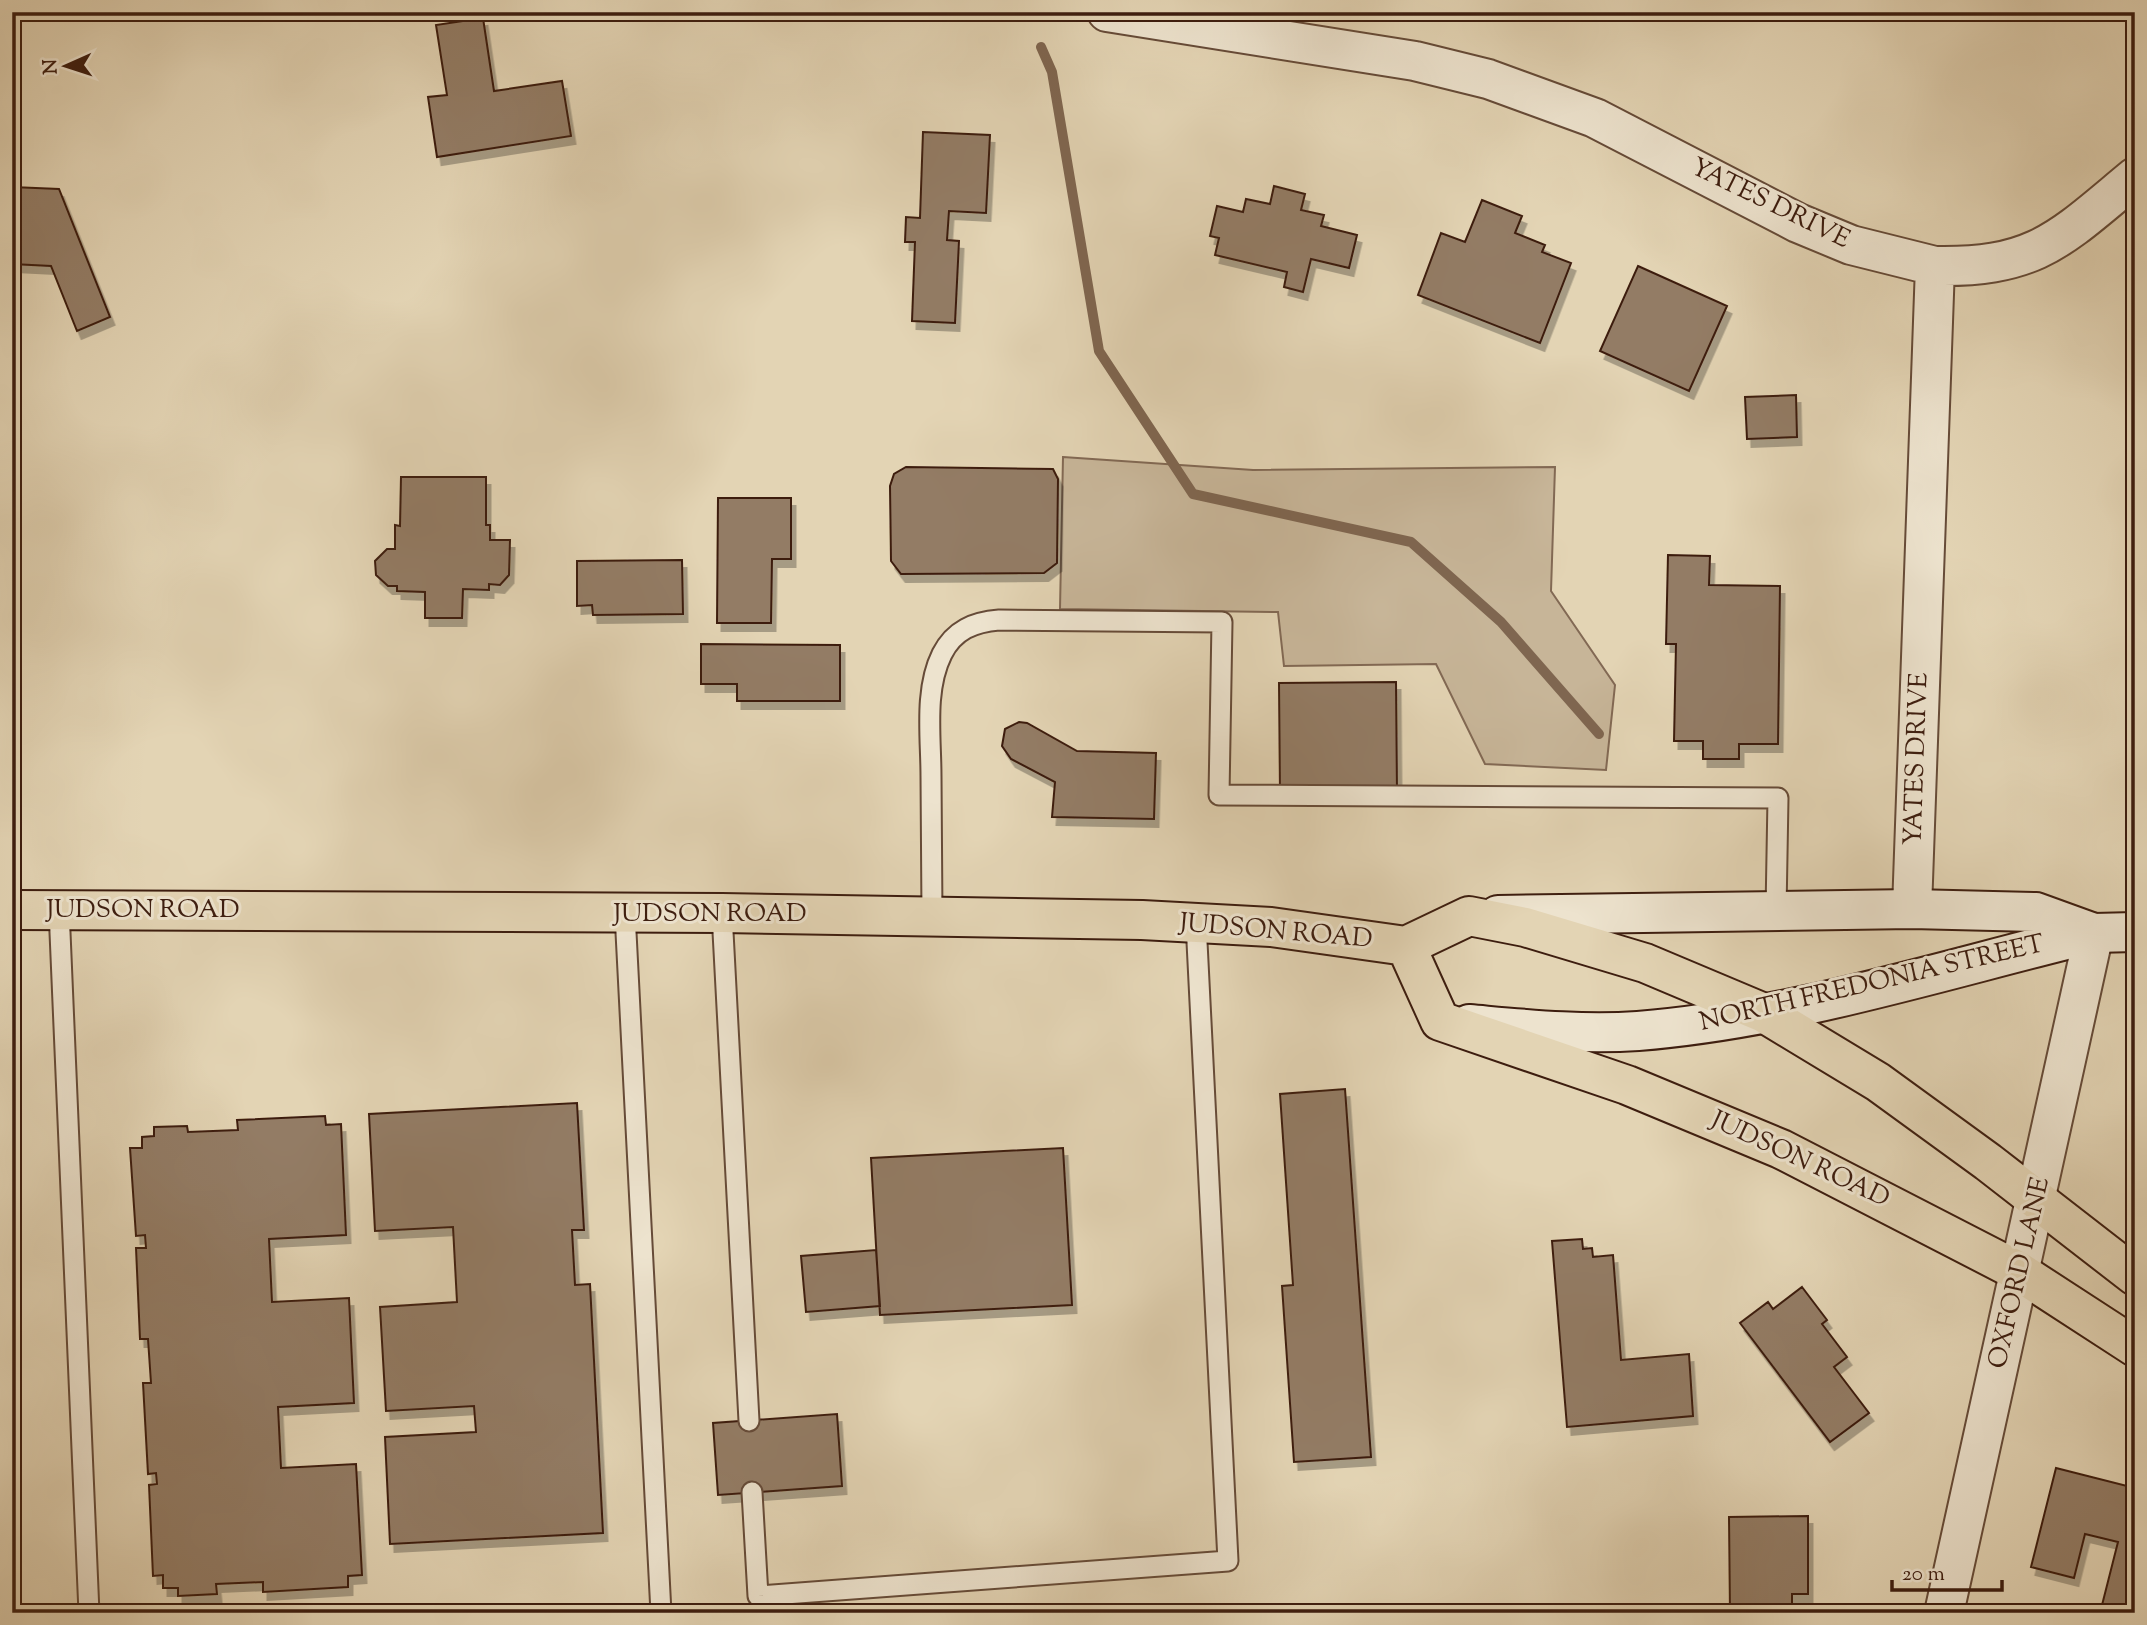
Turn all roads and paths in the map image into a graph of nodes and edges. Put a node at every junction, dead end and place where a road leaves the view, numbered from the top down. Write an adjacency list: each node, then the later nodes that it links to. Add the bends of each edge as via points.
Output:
1 (1122, 14): 3 (street, YATES DRIVE, via 1415,61 1488,79 1595,118 1798,223 1851,245)
2 (2135, 177): 3 (street, via 2059,240 2030,254 2000,263)
3 (1936, 266): 5 (street, YATES DRIVE)
4 (59, 909): 6 (main road, JUDSON ROAD); 8 (main road, JUDSON ROAD); 24 (lane)
5 (1912, 909): 7 (street, NORTH FREDONIA STREET); 14 (street, NORTH FREDONIA STREET, via 2036,912)
6 (12, 910)
7 (1776, 911): 10 (lane, via 1778,798 1219,795 1222,622 999,620 966,627 952,638 936,668 930,709); 11 (street, NORTH FREDONIA STREET)
8 (625, 913): 9 (main road, JUDSON ROAD); 25 (lane)
9 (722, 913): 10 (main road, JUDSON ROAD); 22 (lane)
10 (932, 916): 12 (main road, JUDSON ROAD)
11 (1469, 916): 15 (main road, JUDSON ROAD); 16 (main road, via 1525,927 1645,962)
12 (1196, 922): 15 (main road, JUDSON ROAD, via 1271,927); 23 (lane, via 1228,1561 758,1596)
13 (2135, 932): 14 (street, NORTH FREDONIA STREET)
14 (2094, 933): 16 (street, NORTH FREDONIA STREET); 18 (street, OXFORD LANE)
15 (1406, 946): 17 (main road, JUDSON ROAD)
16 (1764, 1013): 17 (street, NORTH FREDONIA STREET, via 1608,1032 1552,1032); 18 (main road, via 1878,1082)
17 (1440, 1021): 19 (main road, JUDSON ROAD, via 1709,1117 1861,1188)
18 (2038, 1200): 19 (street, OXFORD LANE); 20 (main road)
19 (2018, 1271): 21 (main road, JUDSON ROAD); 26 (street, OXFORD LANE)
20 (2135, 1276)
21 (2135, 1347)
22 (749, 1421)
23 (752, 1492)
24 (89, 1613)
25 (661, 1613)
26 (1944, 1613)

